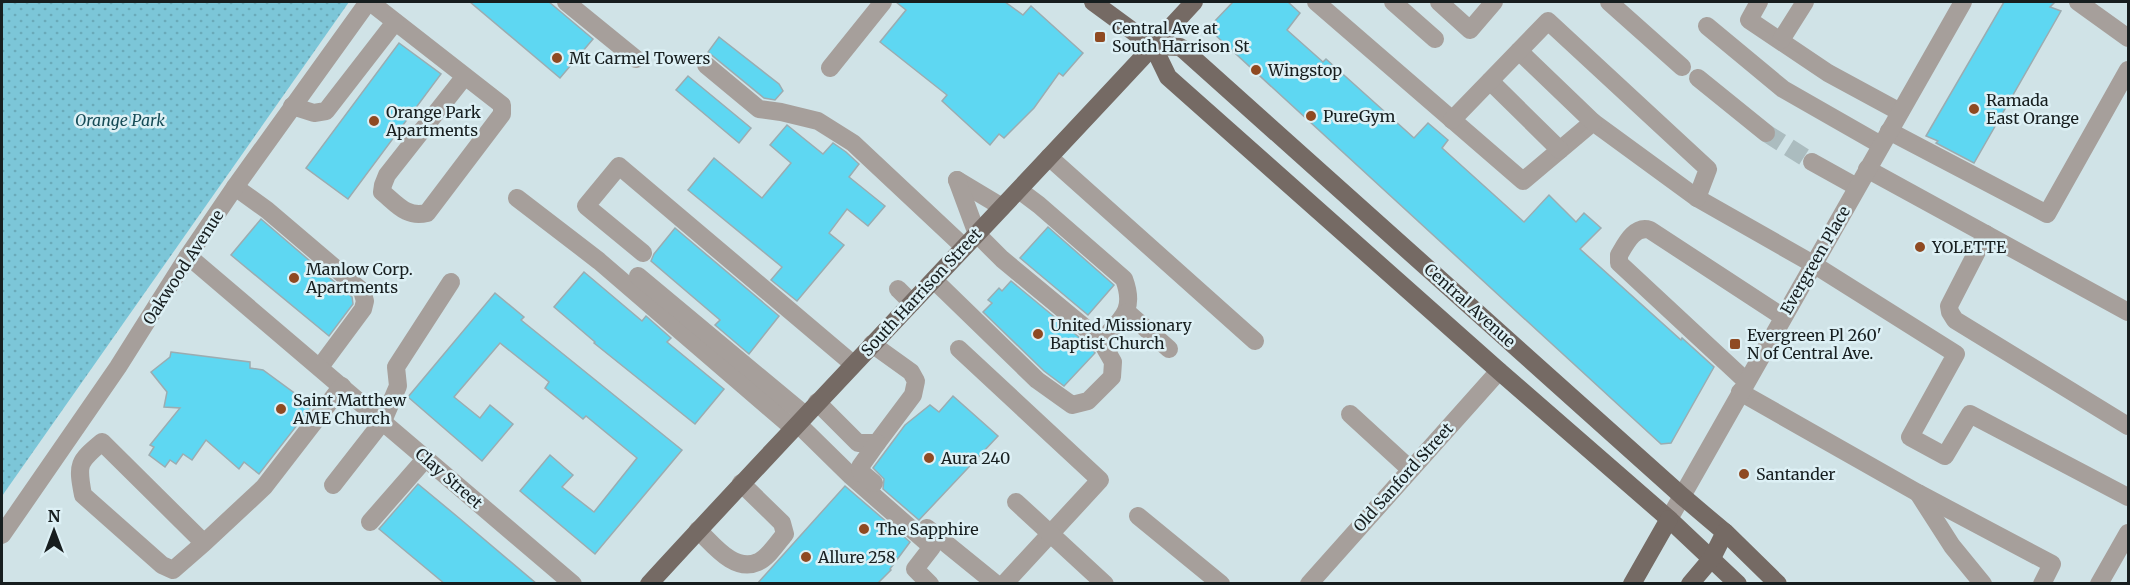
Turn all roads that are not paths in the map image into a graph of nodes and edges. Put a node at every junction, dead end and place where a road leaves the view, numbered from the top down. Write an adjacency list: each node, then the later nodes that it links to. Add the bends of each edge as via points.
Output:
1 (369, 2): 15 (street); 30 (street, Oakwood Avenue)
2 (566, 2): 22 (street)
3 (883, 2): 25 (street)
4 (1093, 2): 20 (main road, Central Avenue)
5 (1194, 2): 20 (main road, South Harrison Street)
6 (1316, 2): 32 (street)
7 (1393, 2): 18 (street)
8 (1439, 2): 9 (street, via 1470,30)
9 (1494, 2)
10 (1609, 2): 24 (street)
11 (1759, 2): 19 (street, via 1749,20)
12 (1805, 2): 19 (street)
13 (1963, 2): 31 (street, Evergreen Place)
14 (2078, 2): 17 (street)
15 (395, 22): 27 (street); 30 (street, via 326,111 314,113)
16 (1707, 26): 35 (street, via 1783,89)
17 (2128, 38)
18 (1435, 39)
19 (1781, 40): 31 (street, via 1828,73)
20 (1153, 46): 37 (main road, South Harrison Street); 67 (main road, Central Avenue, via 1168,77); 82 (main road, Central Avenue, via 1180,47)
21 (1519, 51): 29 (street); 33 (street); 44 (street, via 1548,21 1708,169)
22 (636, 59)
23 (706, 65): 48 (street, via 759,109 818,121 854,143)
24 (1682, 67)
25 (830, 68)
26 (2128, 70): 35 (street, via 2047,214)
27 (465, 76): 27 (street, via 382,185 382,192 407,213 427,213 502,114 502,105)
28 (1698, 78): 34 (street)
29 (1490, 81): 32 (street); 36 (street)
30 (292, 106): 40 (street, Oakwood Avenue)
31 (1900, 112): 35 (street, Evergreen Place)
32 (1452, 120): 36 (street, via 1523,181)
33 (1593, 122): 36 (street); 44 (street)
34 (1766, 132)
35 (1885, 138): 39 (street, Evergreen Place)
36 (1560, 150)
37 (1049, 157): 42 (main road, South Harrison Street); 62 (street)
38 (1812, 162): 41 (street)
39 (1867, 169): 41 (street, Evergreen Place); 47 (street)
40 (235, 187): 50 (street, Oakwood Avenue); 66 (street, via 362,291 363,309)
41 (1857, 187): 51 (street, Evergreen Place)
42 (1019, 190): 45 (main road, South Harrison Street); 57 (street, via 1124,279)
43 (517, 198): 71 (street)
44 (1697, 198): 51 (street)
45 (1002, 207): 46 (main road, South Harrison Street); 46 (street, via 957,180)
46 (977, 234): 48 (main road, South Harrison Street); 61 (street)
47 (1986, 234): 58 (street); 74 (street, via 1949,306 1955,320)
48 (964, 247): 53 (main road, South Harrison Street)
49 (643, 253): 65 (street, via 585,206 620,166)
50 (188, 256): 66 (street, Clay Street); 72 (street, Oakwood Avenue)
51 (1813, 264): 59 (street, Evergreen Place); 83 (street, via 1956,354 1910,437 1945,456 1970,414)
52 (638, 276): 71 (street)
53 (934, 280): 56 (main road, South Harrison Street); 61 (street, via 1037,380 1072,405 1088,401 1112,377 1113,363)
54 (451, 282): 73 (street, via 396,367 398,386)
55 (898, 289): 56 (street)
56 (912, 303): 65 (main road, South Harrison Street)
57 (1127, 312): 61 (street); 64 (street)
58 (2128, 312)
59 (1783, 317): 69 (street, Evergreen Place); 69 (street, via 1650,230 1637,230 1619,255 1619,263)
60 (826, 326): 65 (street)
61 (1101, 341)
62 (1255, 341)
63 (959, 349): 90 (street, via 1100,480)
64 (1169, 349)
65 (862, 355): 71 (main road, South Harrison Street); 76 (street, via 911,372 916,381 913,395)
66 (320, 367): 68 (street, Clay Street)
67 (1499, 371): 78 (street, Old Sanford Street); 86 (main road, Central Avenue)
68 (342, 386): 73 (street, Clay Street); 93 (street, via 264,487)
69 (1743, 387): 81 (street); 82 (street, Evergreen Place)
70 (1350, 414): 78 (street)
71 (803, 417): 76 (street, via 858,443); 79 (main road, South Harrison Street); 97 (street, via 851,476 932,547 915,569)
72 (82, 419): 75 (street); 92 (street, Oakwood Avenue)
73 (383, 421): 77 (street, Clay Street); 80 (street)
74 (2128, 426)
75 (102, 442): 93 (street); 93 (street, via 79,467 83,495 162,565 173,570)
76 (877, 442): 98 (street, via 860,466 861,472)
77 (426, 458): 87 (street); 95 (street, Clay Street)
78 (1410, 469): 102 (street, Old Sanford Street)
79 (741, 483): 88 (main road, South Harrison Street); 88 (street, via 782,523 785,534 759,562 747,565 731,561)
80 (333, 485)
81 (1918, 493): 107 (street, via 1952,546); 108 (street, via 2052,564)
82 (1682, 496): 86 (street, Evergreen Place); 89 (main road, Central Avenue)
83 (2128, 497)
84 (1016, 502): 90 (street)
85 (1138, 516): 101 (street)
86 (1669, 519): 94 (main road, Central Avenue); 103 (main road)
87 (370, 522)
88 (698, 530): 96 (main road, South Harrison Street)
89 (1725, 532): 94 (main road); 106 (main road, Central Avenue)
90 (1050, 533): 99 (street); 100 (street)
91 (2128, 533): 109 (street)
92 (2, 535)
93 (204, 543)
94 (1712, 558): 104 (main road); 105 (main road, Central Avenue)
95 (565, 581)
96 (649, 584)
97 (930, 584)
98 (996, 584)
99 (1004, 584)
100 (1105, 584)
101 (1221, 584)
102 (1309, 584)
103 (1632, 584)
104 (1690, 584)
105 (1738, 584)
106 (1778, 584)
107 (1983, 584)
108 (2042, 584)
109 (2099, 584)

